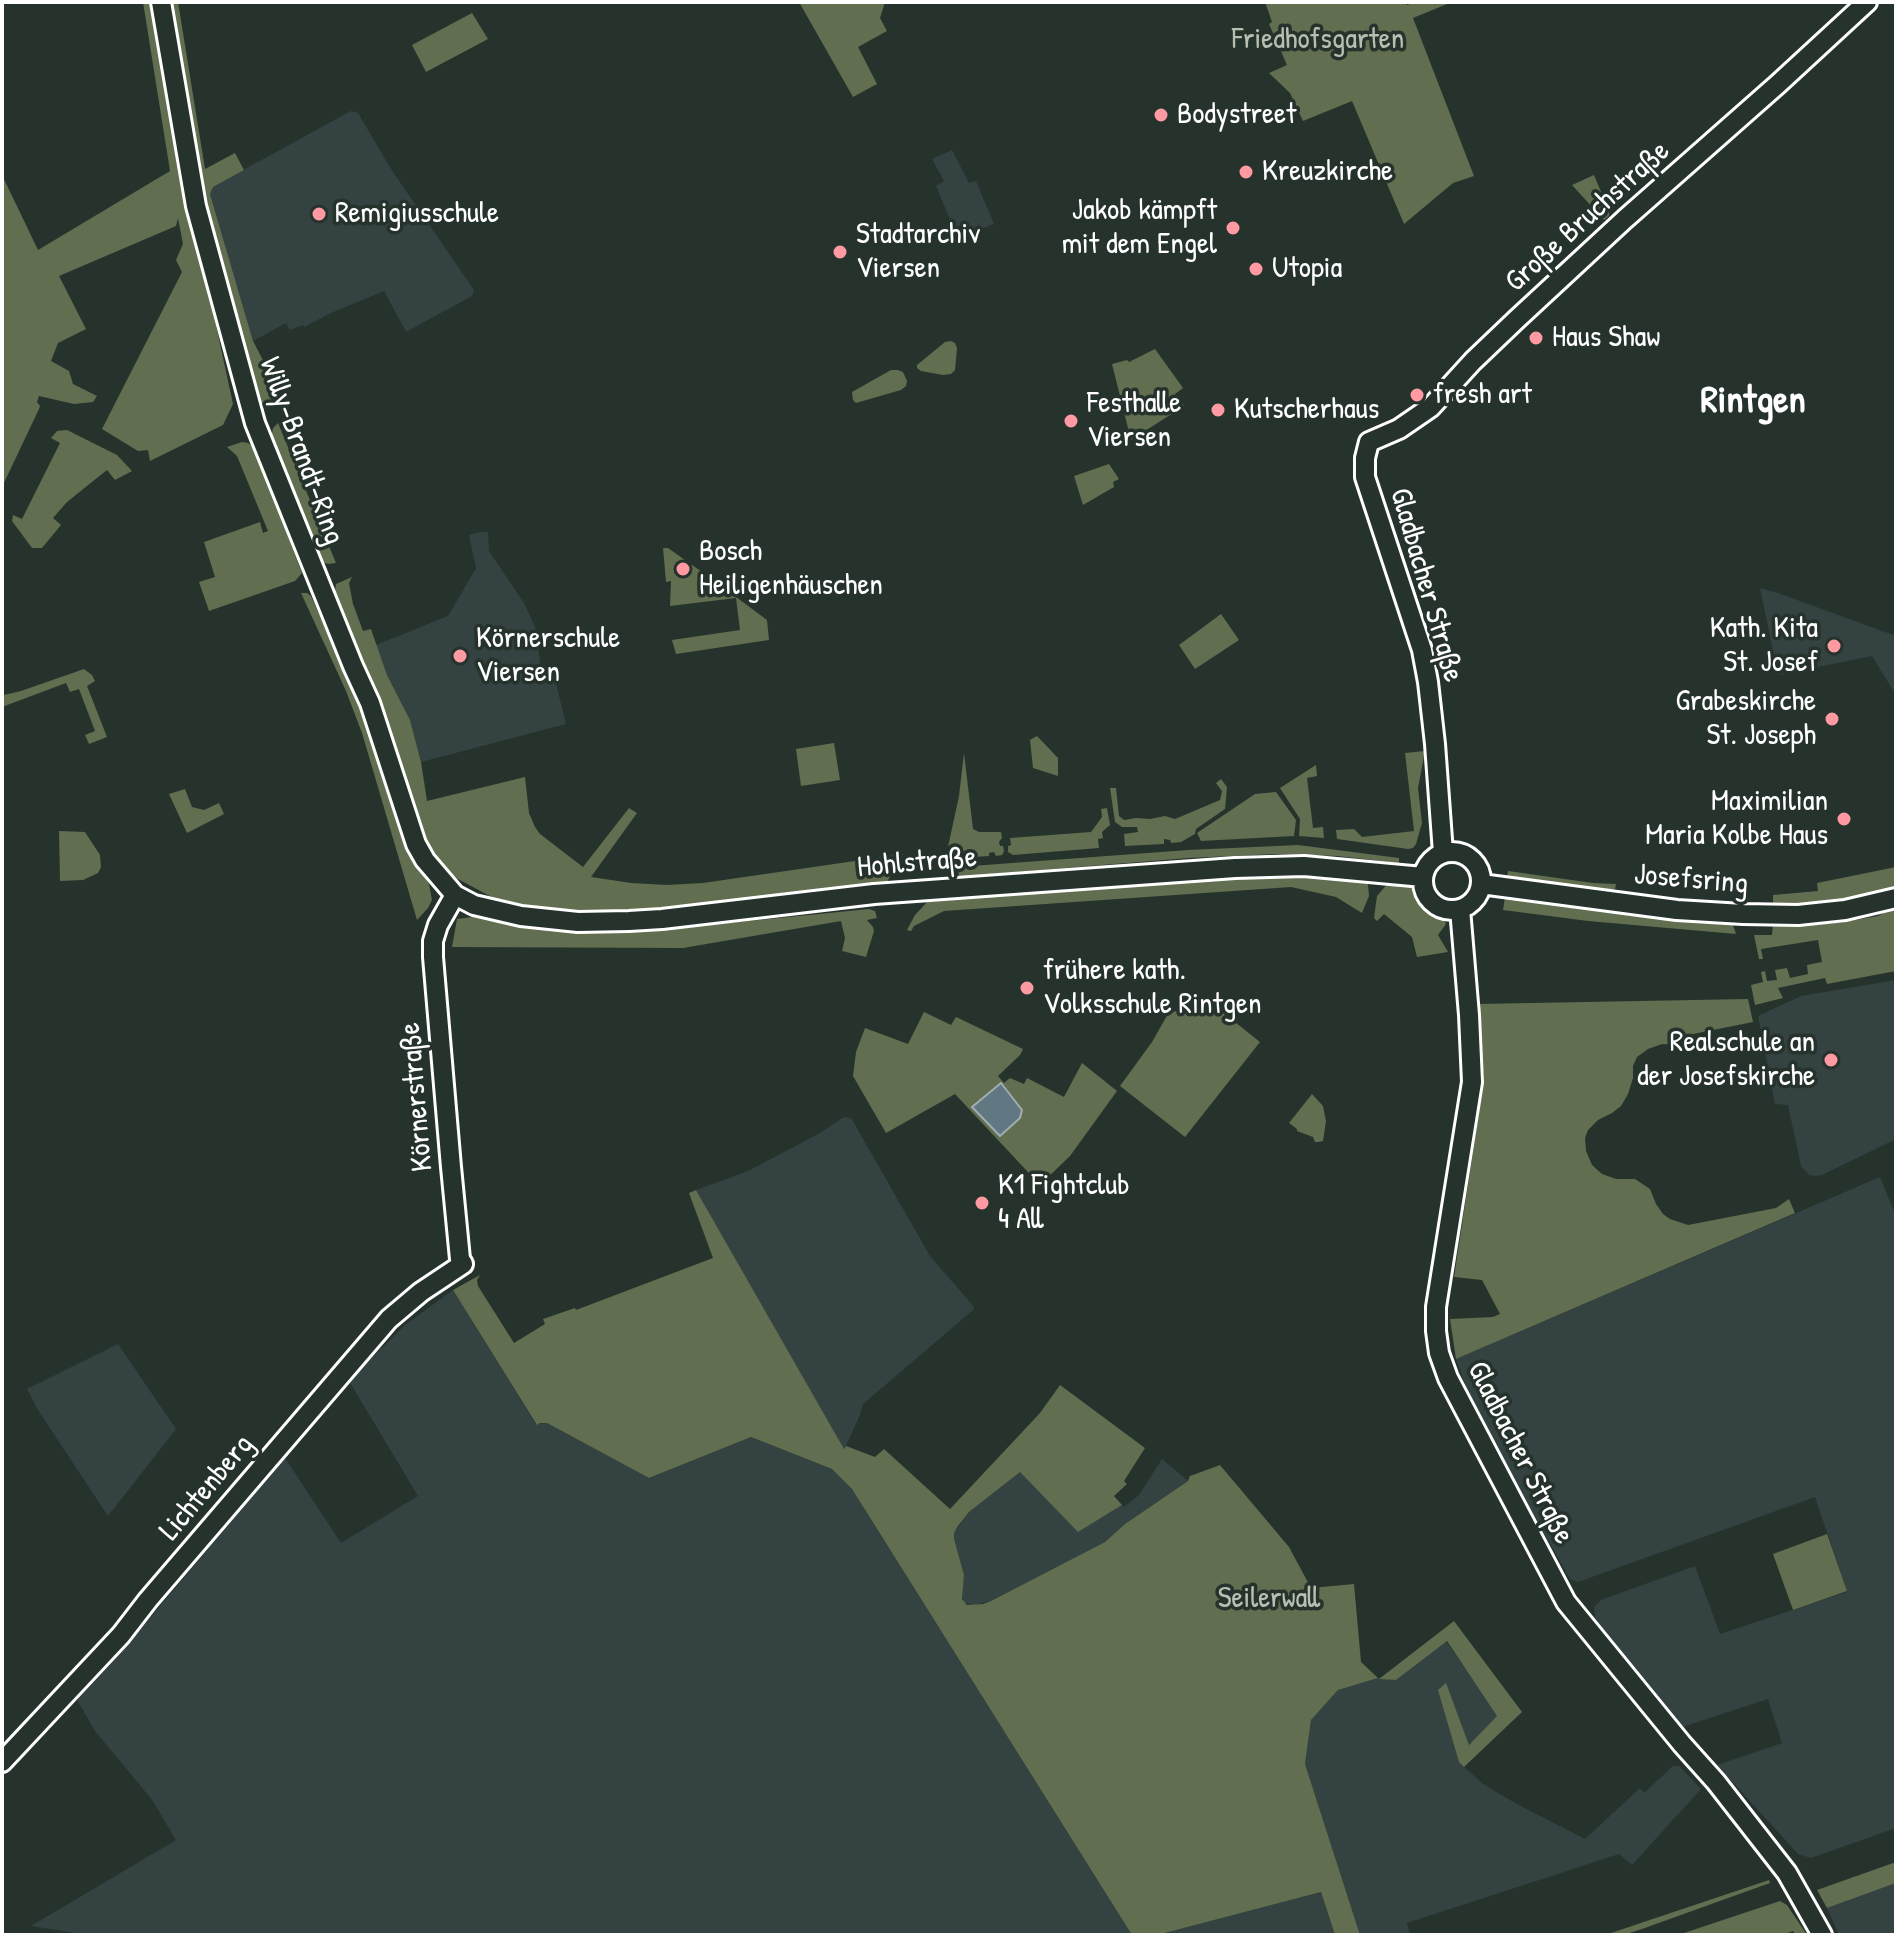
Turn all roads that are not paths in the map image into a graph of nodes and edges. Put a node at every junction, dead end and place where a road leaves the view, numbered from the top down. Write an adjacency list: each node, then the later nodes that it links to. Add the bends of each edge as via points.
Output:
1 (161, 2): 7 (main road, Willy-Brandt-Ring, via 196,206 255,423 370,703 416,844)
2 (1867, 2): 3 (main road, Große Bruchstraße, via 1616,227 1431,407 1369,442)
3 (1365, 477): 4 (main road, Gladbacher Straße, via 1422,650)
4 (1443, 853): 5 (main road, via 1429,862); 6 (main road, via 1470,858)
5 (1423, 877): 7 (main road, Hohlstraße, via 1304,866 1235,868 578,922 521,916); 9 (main road, via 1433,903)
6 (1481, 884): 8 (main road, Josefsring, via 1743,914 1798,915); 9 (main road, via 1474,900)
7 (455, 895): 10 (main road, Körnerstraße, via 438,925 433,957)
8 (1896, 898)
9 (1460, 909): 12 (main road, Gladbacher Straße, via 1472,1082 1436,1307 1439,1353 1566,1602 1787,1873)
10 (463, 1264): 11 (main road, Lichtenberg, via 389,1319 121,1635)
11 (3, 1760)
12 (1822, 1935)

